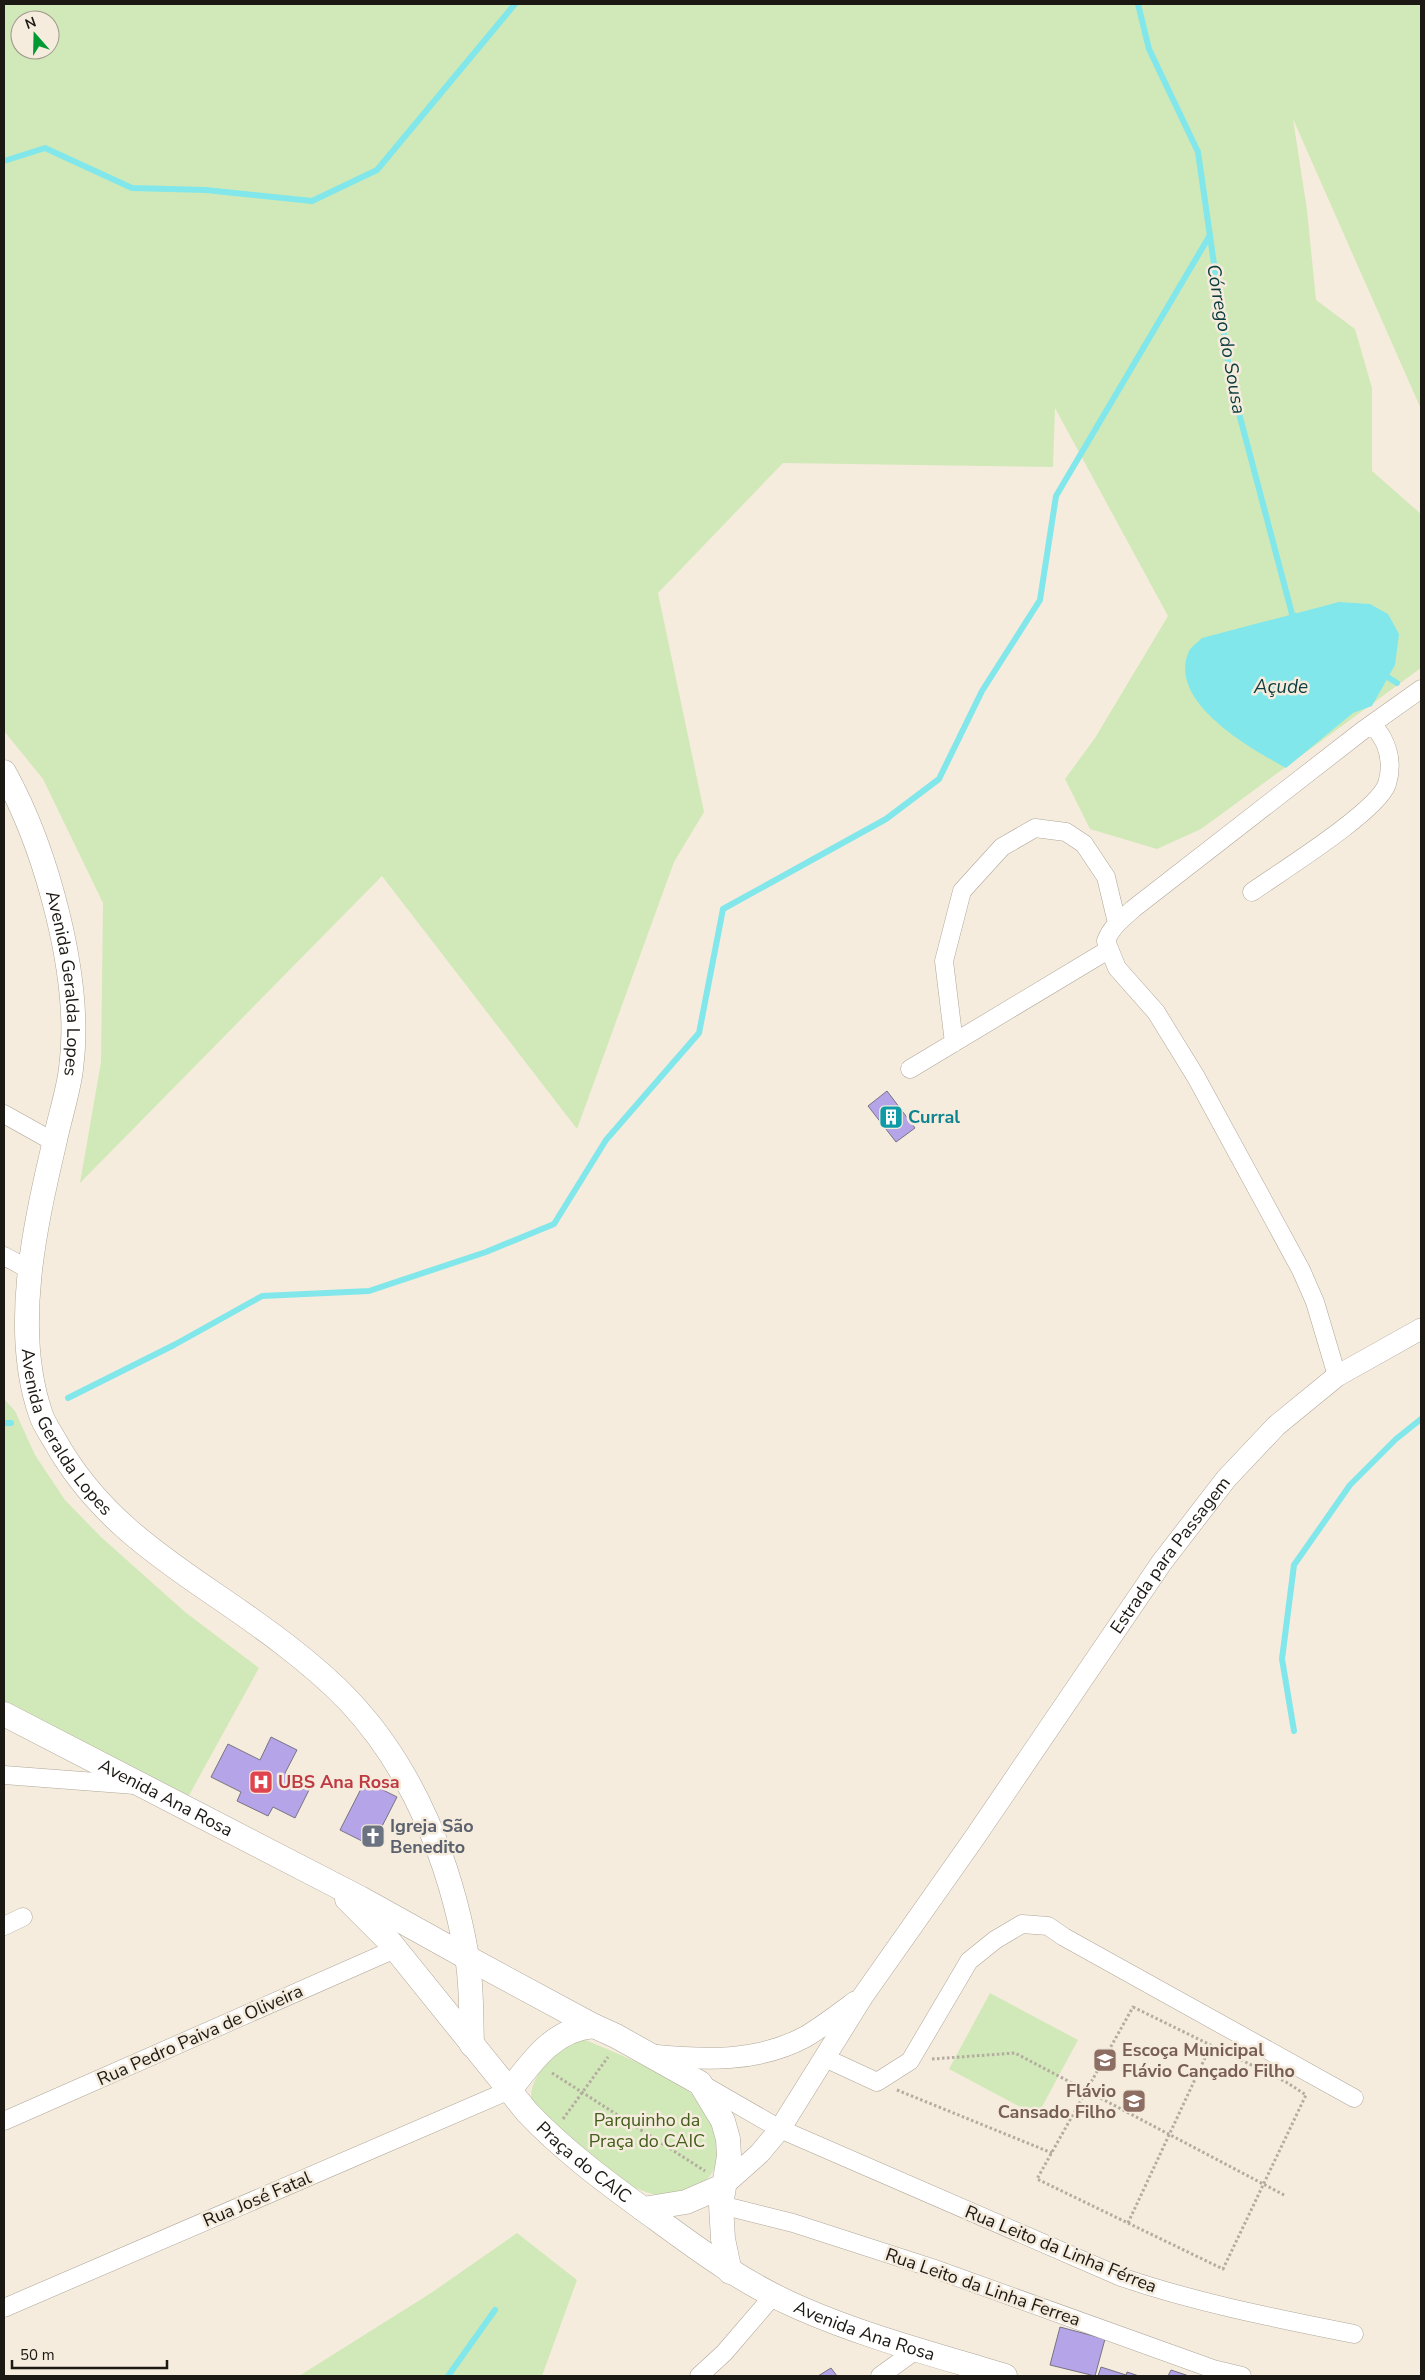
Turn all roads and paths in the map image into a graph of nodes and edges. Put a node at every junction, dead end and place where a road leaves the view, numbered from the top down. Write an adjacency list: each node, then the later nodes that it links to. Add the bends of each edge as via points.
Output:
1 (1421, 689): 2 (street)
2 (1372, 724): 4 (street, via 1384,736 1389,766 1386,785 1375,802); 5 (street)
3 (4, 772): 10 (main road, Avenida Geralda Lopes, via 39,854 64,948 73,999 71,1072)
4 (1252, 892)
5 (1117, 923): 6 (street, via 1106,941); 7 (street, via 1106,877 1084,844 1066,832 1035,828 1002,847 962,891 944,960)
6 (1108, 950): 7 (street); 14 (street, via 1117,968 1156,1012 1175,1040 1245,1166 1301,1270 1315,1302)
7 (954, 1043): 8 (street)
8 (910, 1069)
9 (4, 1114): 10 (street)
10 (54, 1142): 12 (main road, Avenida Geralda Lopes)
11 (4, 1256): 12 (street)
12 (30, 1270): 22 (main road, Avenida Geralda Lopes, via 26,1325 31,1377 42,1417 70,1467 102,1507 138,1541 302,1660 348,1699 381,1739 411,1789 438,1845)
13 (1421, 1329): 14 (street, Estrada para Passagem)
14 (1338, 1376): 23 (street, Estrada para Passagem, via 1276,1426 1226,1479 1162,1562)
15 (4, 1714): 17 (main road, Avenida Ana Rosa)
16 (4, 1776): 17 (street)
17 (141, 1786): 18 (main road, Avenida Ana Rosa)
18 (328, 1881): 21 (main road, Avenida Ana Rosa); 22 (main road, Avenida Ana Rosa)
19 (23, 1918): 20 (street)
20 (4, 1926)
21 (395, 1949): 26 (main road, Avenida Ana Rosa); 40 (street, Rua Pedro Paiva de Oliveira)
22 (468, 1958): 25 (main road, Avenida Ana Rosa); 26 (main road, Avenida Geralda Lopes)
23 (864, 1996): 29 (street, via 804,2037 764,2053 726,2060); 30 (street, Estrada para Passagem)
24 (1222, 2024): 27 (path); 32 (street, via 1048,1926 1022,1924 969,1961); 38 (street)
25 (594, 2026): 29 (main road); 31 (main road, via 575,2029 560,2037)
26 (472, 2045): 35 (main road, Avenida Ana Rosa)
27 (1211, 2045): 36 (path, via 1133,2007); 43 (path); 45 (path, via 1306,2095)
28 (611, 2052): 37 (path)
29 (651, 2055): 33 (main road)
30 (825, 2058): 34 (street); 41 (street, Estrada para Passagem)
31 (533, 2060): 35 (main road); 37 (path)
32 (910, 2061): 34 (street); 36 (path, via 1015,2052)
33 (700, 2082): 41 (street, Rua Leito da Linha Férrea); 46 (main road, via 722,2121 728,2139 729,2156)
34 (877, 2082): 44 (path)
35 (510, 2090): 39 (main road, Avenida Ana Rosa); 52 (street, Rua José Fatal)
36 (1086, 2091): 43 (path); 44 (path)
37 (582, 2092): 42 (path); 46 (path, via 711,2175)
38 (1354, 2098)
39 (527, 2112): 42 (main road, Praça do CAIC)
40 (4, 2121)
41 (780, 2129): 46 (street, Estrada para Passagem); 53 (street, Rua Leito da Linha Férrea, via 1121,2277 1176,2296)
42 (550, 2135): 48 (main road, Praça do CAIC, via 578,2161)
43 (1170, 2135): 45 (path); 49 (path)
44 (1052, 2153): 49 (path, via 1037,2179)
45 (1264, 2184): 47 (path); 49 (path, via 1223,2269)
46 (722, 2196): 48 (main road); 50 (main road, via 723,2239); 58 (street, Rua Leito da Linha Ferrea, via 1213,2369)
47 (1286, 2196)
48 (642, 2209): 50 (main road, Praça do CAIC)
49 (1128, 2223)
50 (730, 2272): 51 (main road, Avenida Ana Rosa)
51 (773, 2296): 54 (main road, Avenida Ana Rosa, via 848,2327); 55 (street, via 724,2353)
52 (4, 2308)
53 (1354, 2334)
54 (916, 2350): 56 (street); 57 (main road, Avenida Ana Rosa)
55 (699, 2376)
56 (880, 2376)
57 (1005, 2376)
58 (1242, 2376)

